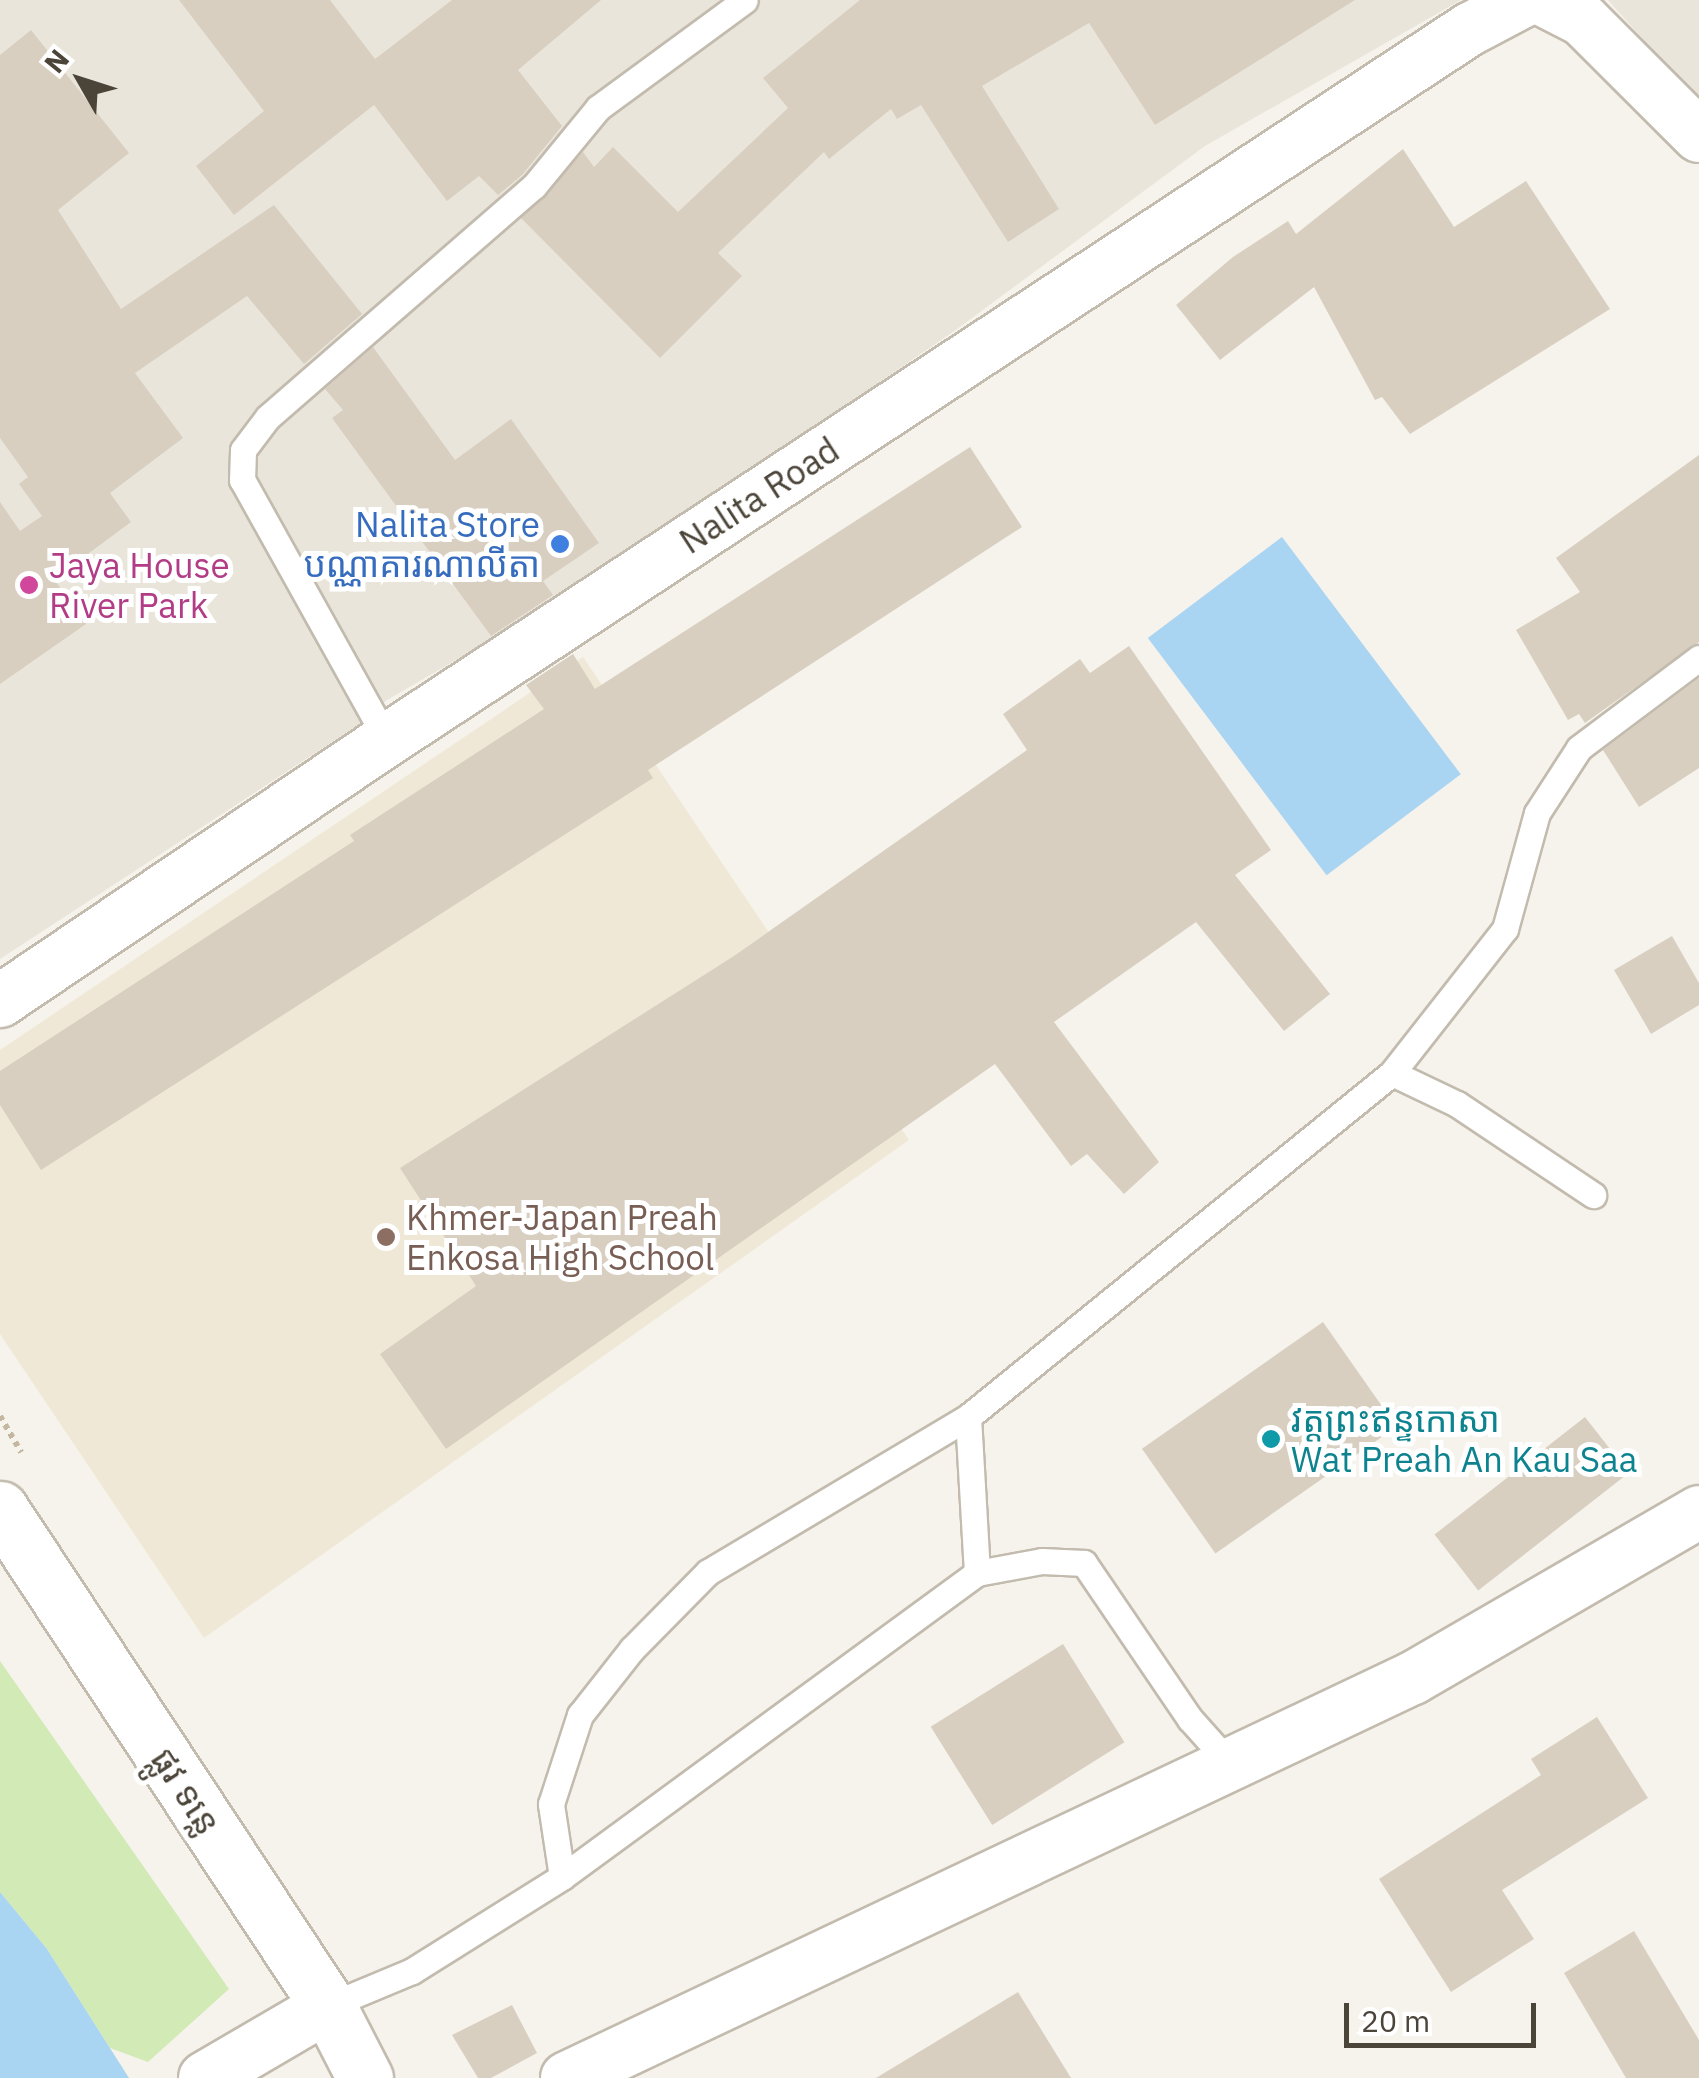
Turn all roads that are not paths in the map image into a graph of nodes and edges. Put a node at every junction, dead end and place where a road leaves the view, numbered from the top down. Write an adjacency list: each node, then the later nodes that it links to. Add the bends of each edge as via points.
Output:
1 (745, 0): 6 (lane, via 598,108 534,186 268,417 243,450 242,480)
2 (1526, 0): 6 (street, Nalita Road, via 1470,29)
3 (1544, 0): 4 (street, via 1583,20)
4 (1699, 136)
5 (1699, 658): 8 (lane, via 1579,748 1537,813 1505,929)
6 (387, 740): 7 (street, Nalita Road)
7 (0, 1001)
8 (1392, 1073): 9 (lane, via 1457,1104); 10 (lane)
9 (1593, 1195)
10 (968, 1418): 13 (lane); 15 (lane, via 708,1572 632,1649 580,1715 551,1804)
11 (0, 1509): 16 (street, ផ្លូវ ទន្លេ)
12 (1699, 1512): 14 (street, via 1413,1678)
13 (978, 1573): 14 (lane, via 1042,1561 1084,1564 1190,1719); 15 (lane)
14 (1232, 1766): 19 (street)
15 (562, 1877): 16 (lane, via 412,1972)
16 (328, 2006): 17 (street); 18 (street, ផ្លូវ ទន្លេ)
17 (206, 2078)
18 (365, 2078)
19 (567, 2078)

